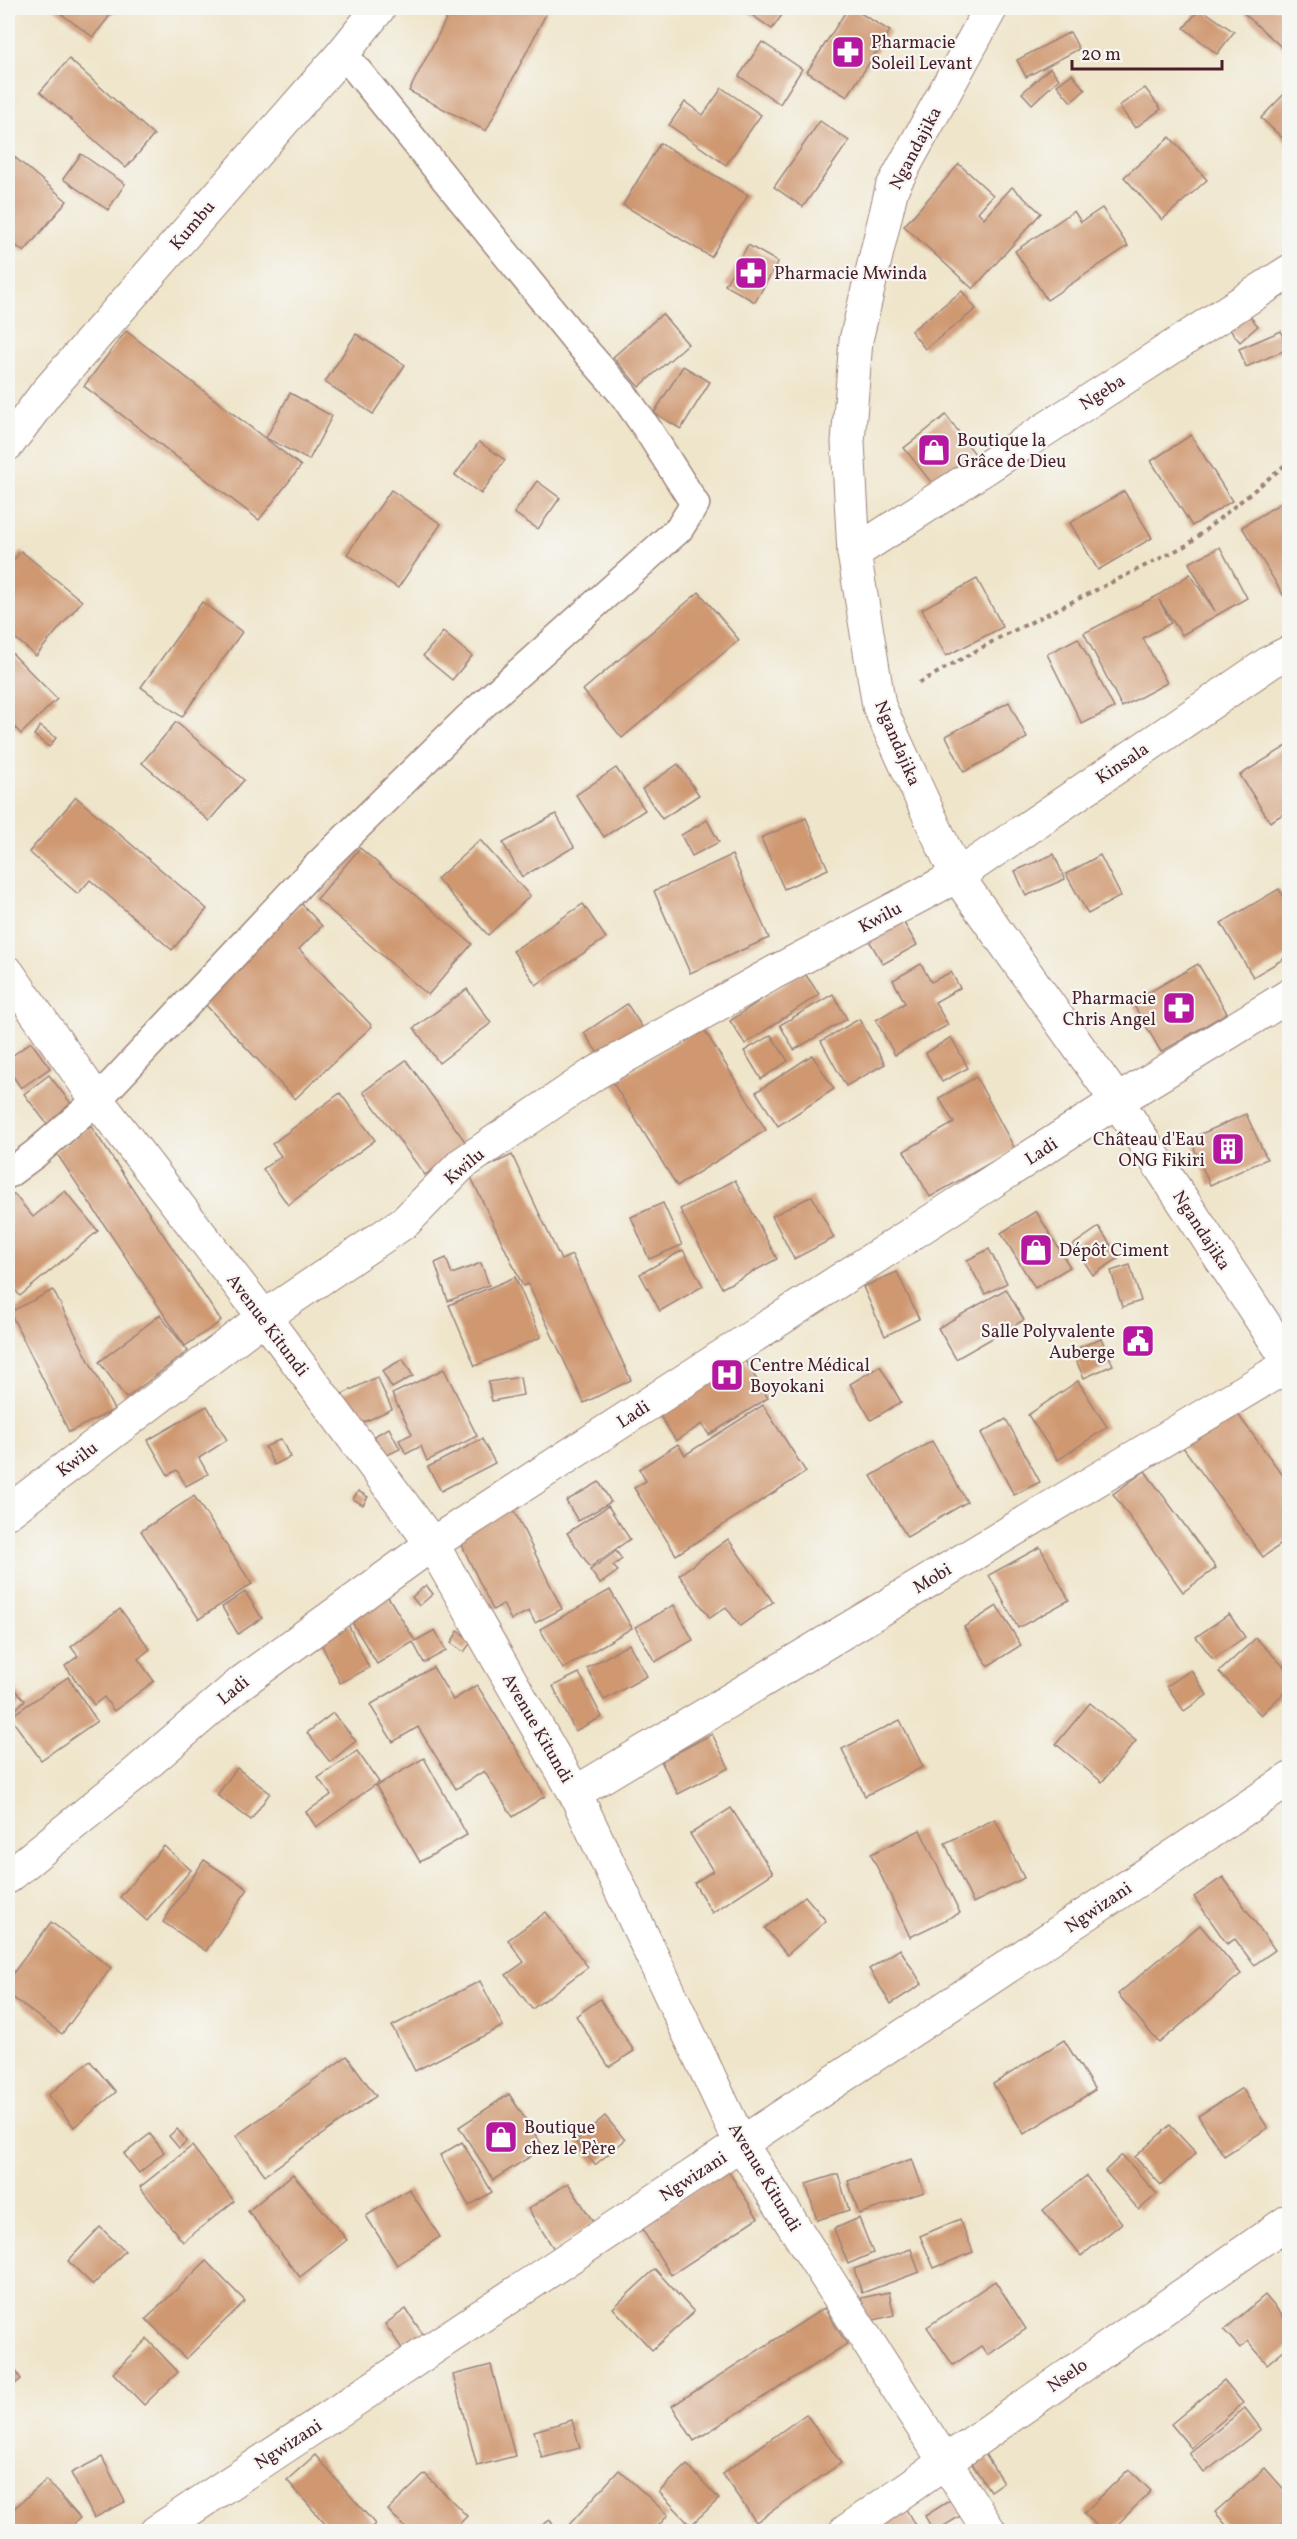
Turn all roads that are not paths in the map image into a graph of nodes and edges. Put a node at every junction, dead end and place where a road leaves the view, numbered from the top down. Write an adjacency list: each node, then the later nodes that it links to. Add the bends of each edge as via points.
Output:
1 (379, 8): 3 (street, Kumbu)
2 (991, 8): 6 (street, Ngandajika, via 892,188 878,240 856,339 848,442)
3 (343, 53): 5 (street, Kumbu, via 46,393); 11 (lane, via 622,394 695,504 680,529 467,719 313,870)
4 (1290, 271): 6 (street, Ngeba)
5 (8, 444)
6 (854, 553): 8 (street, Ngandajika, via 879,706)
7 (1290, 652): 8 (street, Kinsala)
8 (957, 876): 12 (street, Ngandajika); 14 (street, Kwilu, via 594,1074 462,1164 406,1221)
9 (8, 973): 11 (street, Avenue Kitundi)
10 (1290, 995): 12 (street, Ladi)
11 (97, 1100): 13 (lane); 14 (street, Avenue Kitundi)
12 (1118, 1101): 15 (street, Ngandajika); 17 (street, Ladi)
13 (8, 1174)
14 (264, 1317): 16 (street, Kwilu); 17 (street, Avenue Kitundi)
15 (1290, 1364): 19 (street, Mobi)
16 (8, 1512)
17 (432, 1544): 19 (street, Avenue Kitundi); 20 (street, Ladi, via 242,1682)
18 (1290, 1779): 21 (street, Ngwizani)
19 (575, 1793): 21 (street, Avenue Kitundi)
20 (8, 1877)
21 (741, 2144): 23 (street, Avenue Kitundi); 24 (street, Ngwizani)
22 (1290, 2220): 23 (street, Nselo)
23 (945, 2460): 25 (street, Nselo); 26 (street, Avenue Kitundi)
24 (156, 2532)
25 (845, 2532)
26 (990, 2532)

